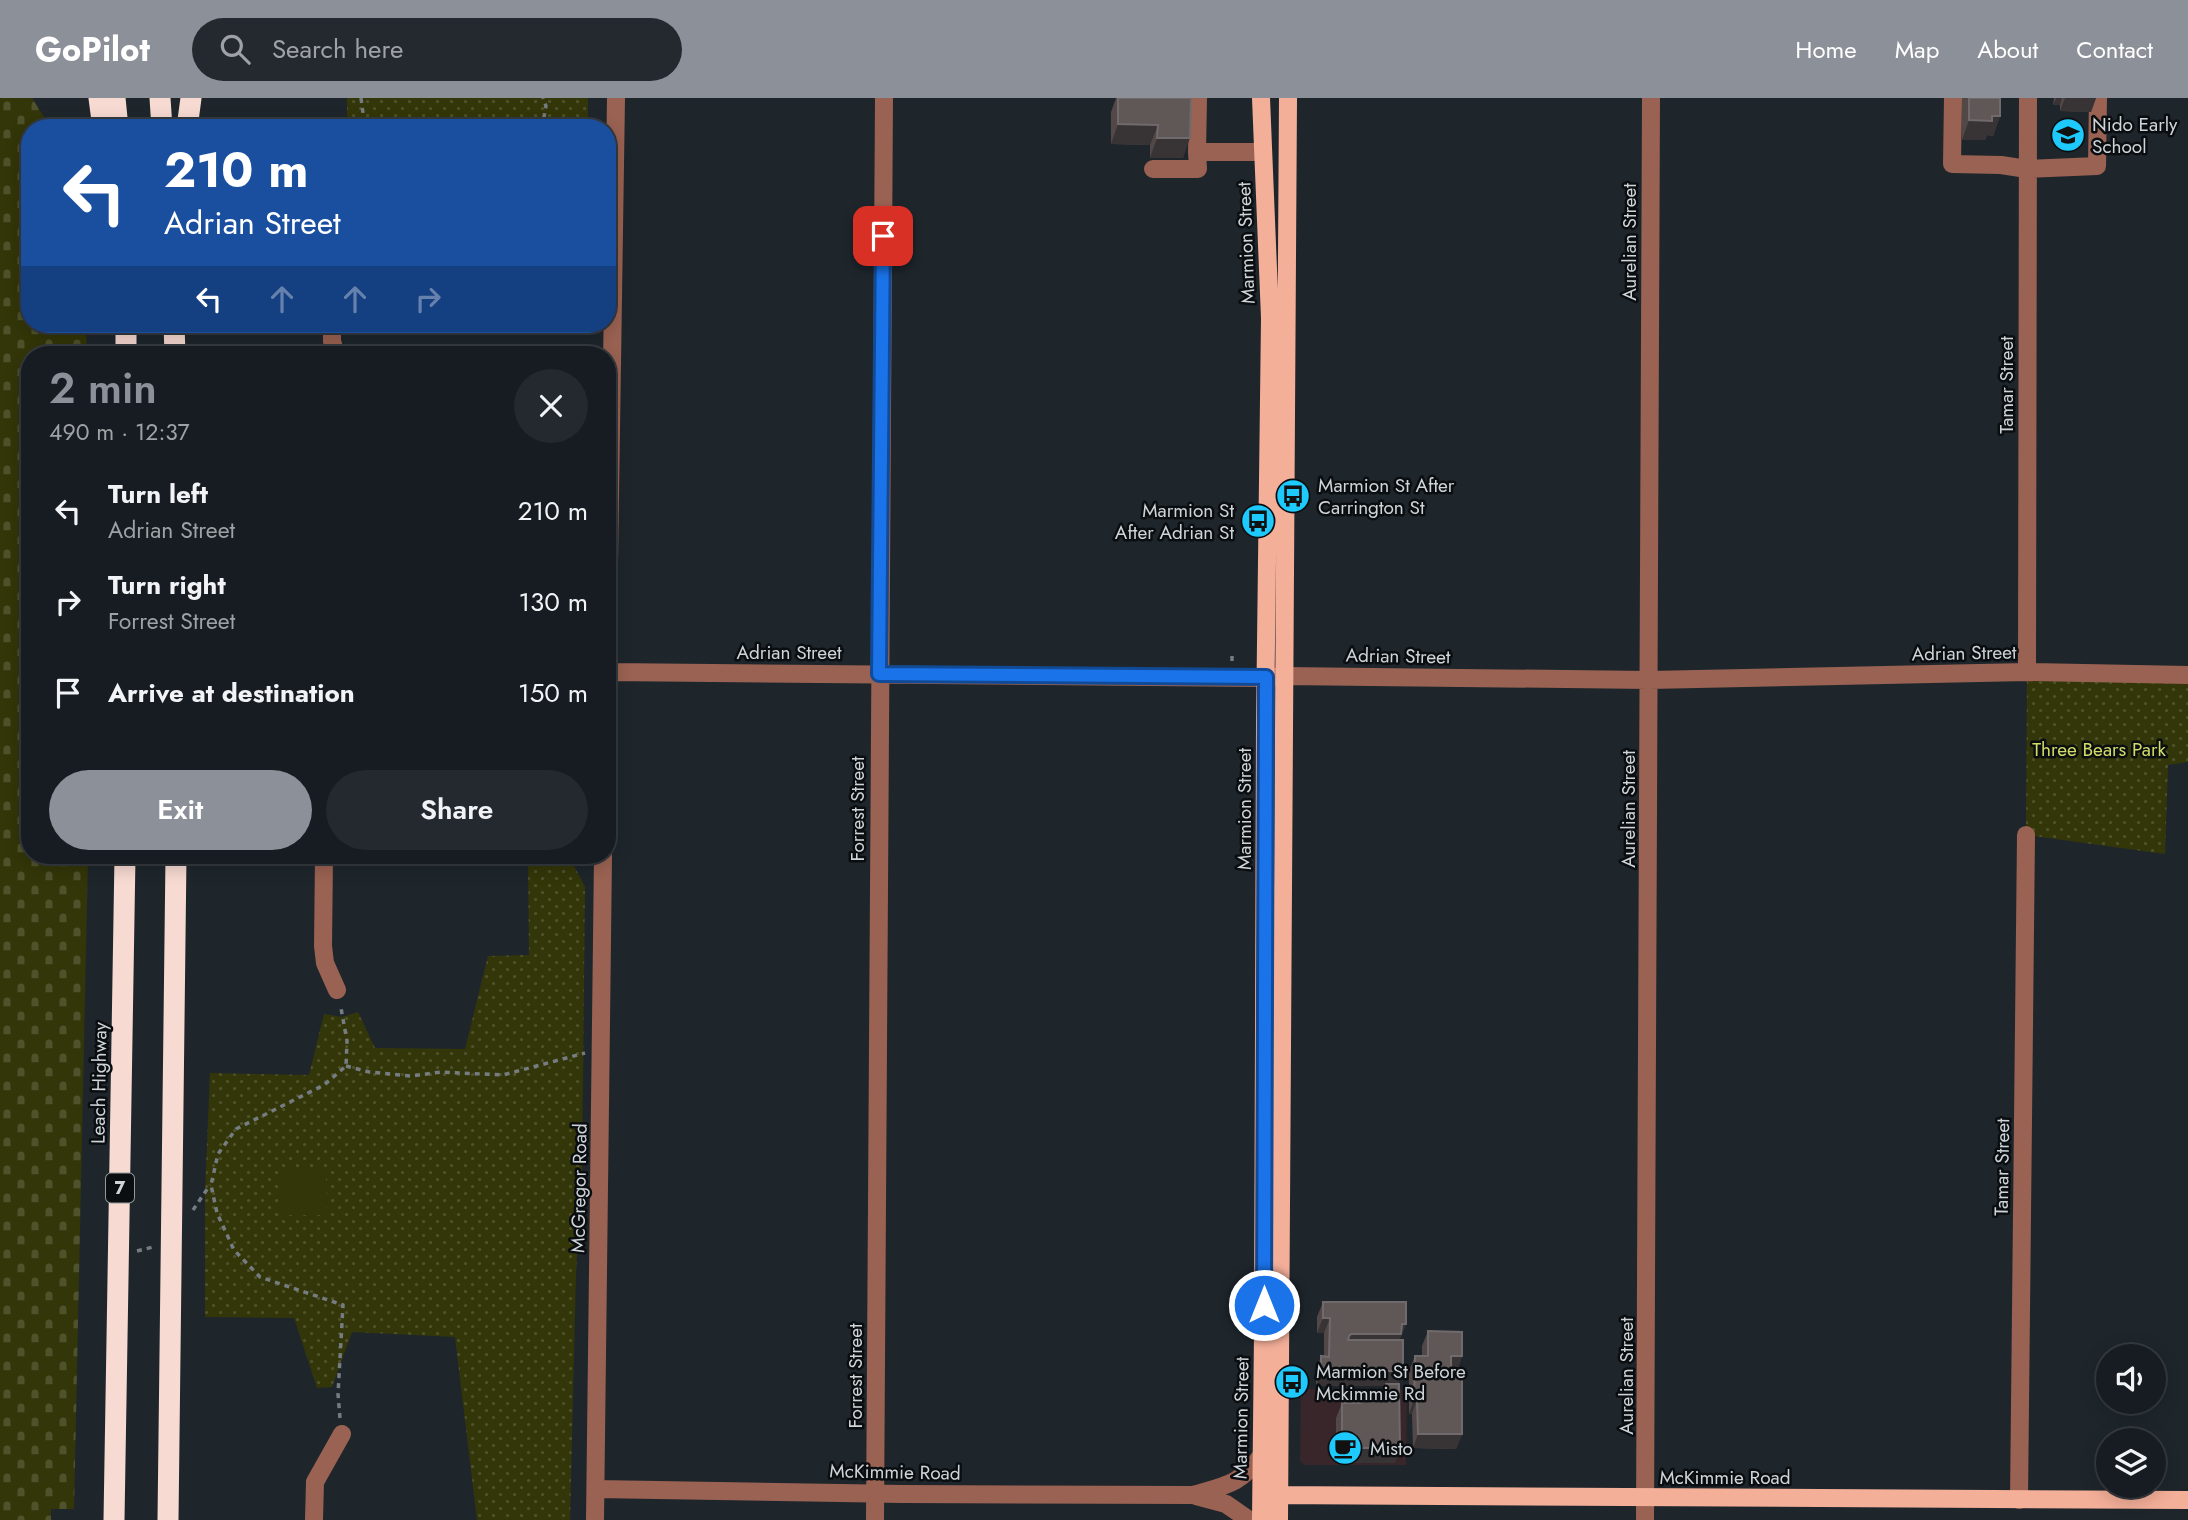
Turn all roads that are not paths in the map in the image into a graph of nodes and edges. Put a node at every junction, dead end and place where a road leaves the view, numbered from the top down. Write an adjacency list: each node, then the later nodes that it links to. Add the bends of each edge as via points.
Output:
1 (99, 98): 14 (highway)
2 (115, 98): 15 (highway)
3 (160, 98): 16 (highway)
4 (191, 98): 17 (highway)
5 (616, 98): 18 (street)
6 (884, 98): 25 (street, Forrest Street)
7 (1198, 98): 19 (street)
8 (1261, 98): 20 (main road, Marmion Street)
9 (1288, 98): 27 (main road, Marmion Street)
10 (1651, 98): 29 (street, Aurelian Street)
11 (1953, 98): 22 (street, via 1952,164)
12 (2028, 98): 22 (street, Tamar Street)
13 (2098, 98): 22 (street, via 2097,166)
14 (102, 119)
15 (117, 119)
16 (161, 119)
17 (188, 119)
18 (615, 119)
19 (1198, 152): 20 (street); 21 (street, via 1198,169)
20 (1263, 152): 28 (main road, Marmion Street, via 1269,318)
21 (1153, 169)
22 (2027, 169): 24 (street, Tamar Street)
23 (616, 672): 25 (street, Adrian Street)
24 (2027, 673): 26 (street, Adrian Street); 29 (street, Adrian Street)
25 (879, 674): 28 (street, Adrian Street); 39 (street, Forrest Street)
26 (2188, 675)
27 (1284, 676): 28 (street, Adrian Street); 29 (street, Adrian Street); 41 (main road, Marmion Street)
28 (1266, 677): 37 (main road, Marmion Street)
29 (1650, 680): 42 (street, Aurelian Street)
30 (2026, 835): 43 (street, Tamar Street)
31 (125, 864): 45 (highway, Leach Highway / 7)
32 (176, 864): 46 (highway)
33 (324, 864): 35 (street, via 323,946)
34 (603, 864): 38 (street, McGregor Road)
35 (337, 990)
36 (342, 1434): 47 (street, via 315,1482)
37 (1262, 1455): 40 (street, McKimmie Road, via 1233,1483); 41 (main road, Marmion Street)
38 (596, 1489): 39 (street, McKimmie Road); 48 (street, McGregor Road)
39 (875, 1493): 40 (street, McKimmie Road); 49 (street, Forrest Street)
40 (1193, 1495): 50 (street, McKimmie Road, via 1226,1504)
41 (1270, 1495): 42 (main road, McKimmie Road); 51 (main road, Marmion Street); 52 (main road, Marmion Street)
42 (1645, 1498): 43 (main road, McKimmie Road); 53 (street, Aurelian Street)
43 (2019, 1500): 44 (main road, McKimmie Road)
44 (2188, 1500)
45 (114, 1520)
46 (168, 1520)
47 (314, 1520)
48 (595, 1520)
49 (875, 1520)
50 (1249, 1520)
51 (1261, 1520)
52 (1279, 1520)
53 (1645, 1520)

